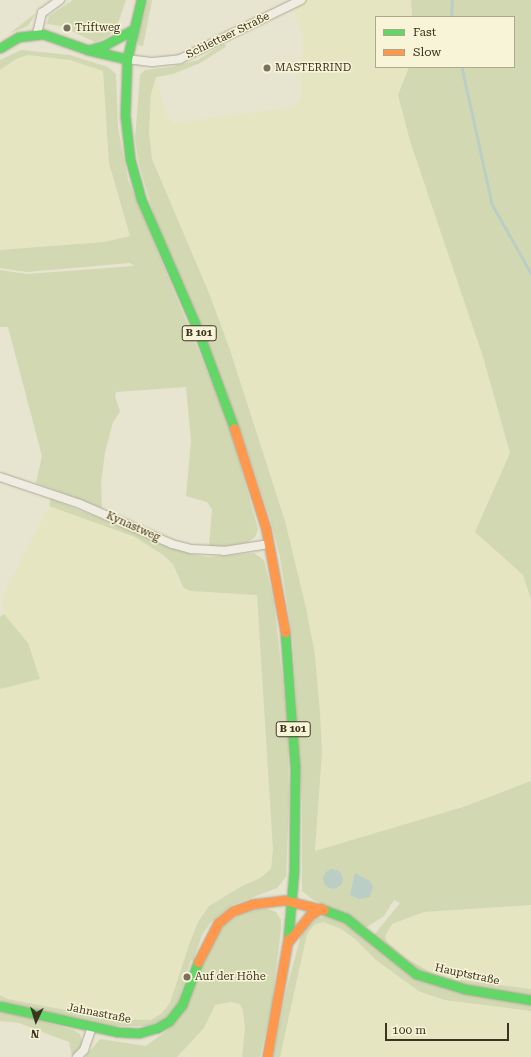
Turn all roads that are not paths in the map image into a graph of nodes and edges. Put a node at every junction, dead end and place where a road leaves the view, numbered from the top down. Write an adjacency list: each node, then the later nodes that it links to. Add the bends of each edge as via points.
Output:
1 (60, 0): 5 (street, via 42,13)
2 (141, 0): 4 (main road, B 101)
3 (301, 0): 8 (street, Schlettaer Straße, via 180,59 152,62)
4 (132, 30): 7 (main road, via 105,45); 8 (main road, B 101)
5 (37, 34): 6 (main road, via 18,38); 7 (main road, via 49,34)
6 (0, 48)
7 (88, 50): 8 (main road)
8 (127, 59): 10 (main road, B 101, via 127,134 141,199 216,375 248,470)
9 (0, 477): 10 (street, Kynastweg, via 80,504 172,544 191,549 224,551)
10 (269, 544): 11 (main road, B 101, via 284,620 293,725 295,815)
11 (291, 901): 12 (main road, Hauptstraße); 13 (main road, B 101); 16 (main road, Jahnastraße, via 262,902 233,911 212,930 199,958 188,993 179,1010 165,1024 139,1033)
12 (321, 908): 13 (main road, via 309,916); 14 (main road, Hauptstraße, via 346,918 416,974 465,989)
13 (288, 942): 18 (main road, B 101)
14 (531, 1000)
15 (0, 1006): 16 (main road, Jahnastraße)
16 (92, 1027): 17 (street, via 84,1050)
17 (77, 1057)
18 (267, 1057)

